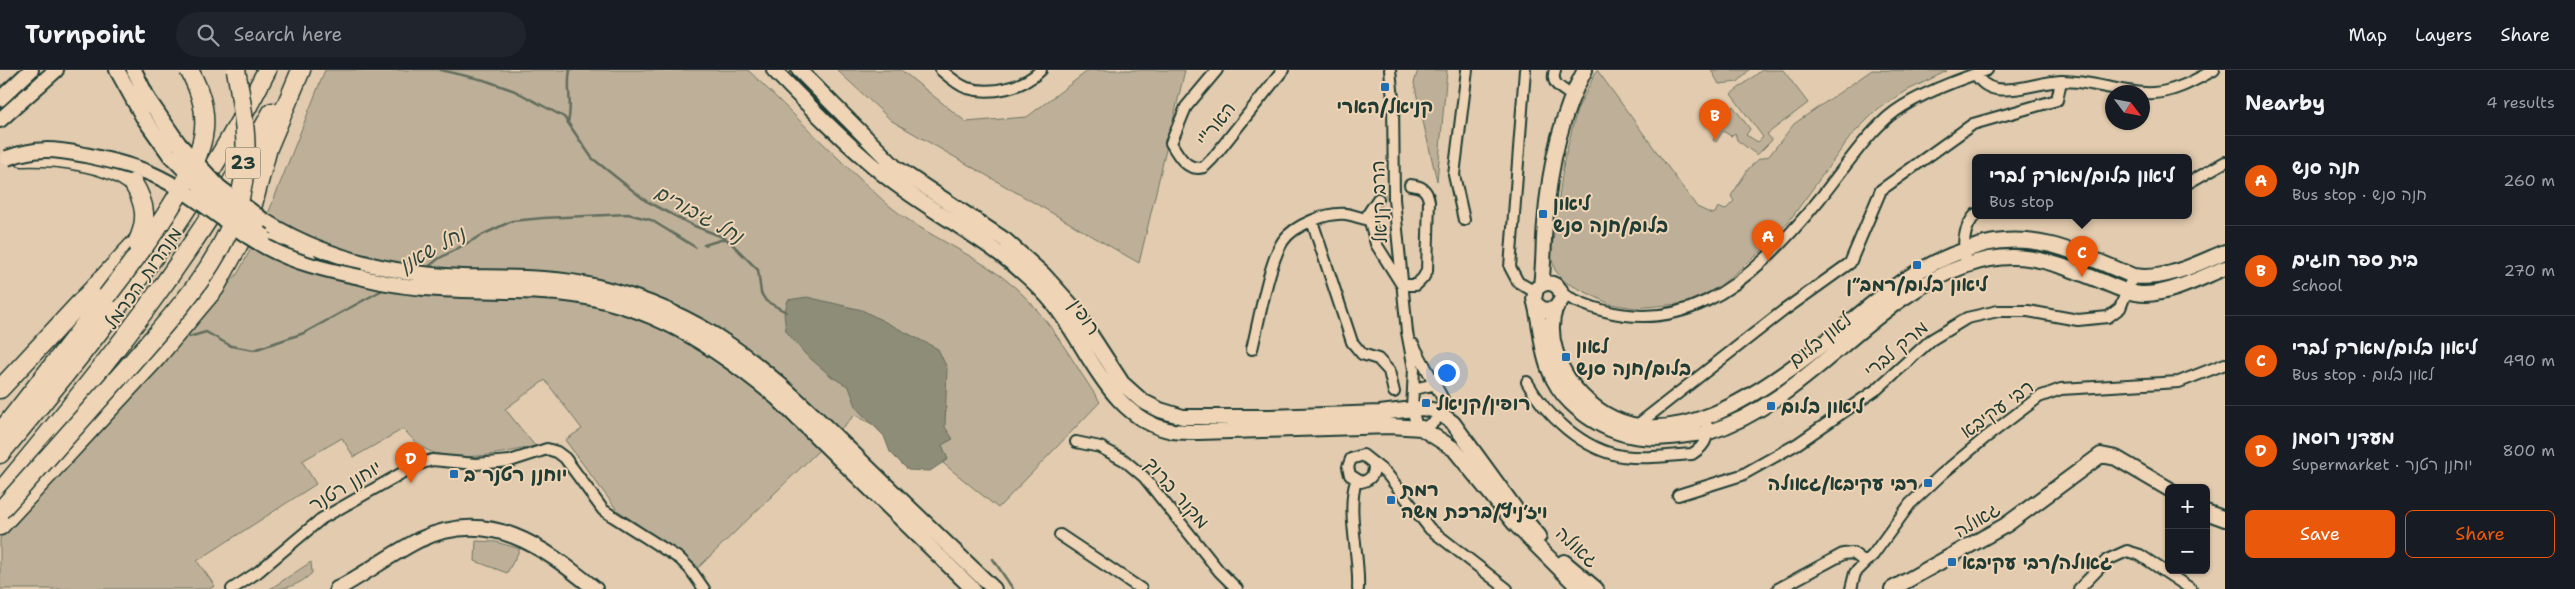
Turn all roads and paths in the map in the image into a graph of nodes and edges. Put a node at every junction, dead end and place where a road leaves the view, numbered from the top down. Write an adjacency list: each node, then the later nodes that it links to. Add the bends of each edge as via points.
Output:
1 (31, 70): 27 (street)
2 (56, 70): 28 (street)
3 (117, 70): 29 (street, via 143,117)
4 (134, 70): 29 (street)
5 (189, 70): 49 (highway, bridge, via 202,99 204,115 198,155 149,240)
6 (236, 70): 77 (highway, bridge, via 246,128 244,171 236,211 215,258 201,280 147,345)
7 (258, 70): 56 (highway, bridge, via 207,154 153,224)
8 (268, 70): 69 (highway, מנהרות הכרמל / 23, via 218,160 160,251 70,372)
9 (294, 70): 75 (highway, מנהרות הכרמל / 23, via 232,182 146,311 88,387)
10 (301, 70): 80 (highway, via 268,148 249,219 216,288)
11 (774, 70): 63 (street, רופין, via 884,175 998,251 1027,275 1065,318 1110,388 1126,407 1144,420 1172,431 1200,432)
12 (799, 70): 63 (street, רופין, via 894,167 1005,240 1044,275 1072,306 1122,383 1142,401 1183,416)
13 (941, 70): 14 (street, via 966,88 990,90 1014,87 1033,78)
14 (1040, 70)
15 (1217, 70): 16 (street, האר"י, via 1186,107 1175,128 1171,143 1183,162 1191,167 1204,167 1213,158)
16 (1283, 70)
17 (1390, 70): 46 (street, הרב קניאל, via 1394,199)
18 (1467, 70): 37 (street, via 1454,175)
19 (1525, 70): 48 (street, via 1510,267 1518,282)
20 (1555, 70): 26 (street, via 1556,85)
21 (1585, 70): 26 (street, לאון בלום)
22 (1987, 70): 24 (street)
23 (2214, 70): 25 (street, via 2184,86 2152,93)
24 (1975, 74): 25 (street, via 1986,86 2008,90); 50 (street, via 1889,116 1759,265 1735,284 1700,304 1673,315 1630,317)
25 (2061, 81): 64 (street, via 2057,100 1973,124 1881,190 1850,263 1783,310)
26 (1571, 95): 41 (street, לאון בלום, via 1552,174)
27 (0, 99)
28 (0, 120)
29 (174, 150): 45 (street, bridge, via 211,197 272,241); 91 (street, bridge, via 276,228 338,257 379,268 426,275 532,276 597,286 652,302 695,321 782,384)
30 (3, 159): 45 (street, bridge, via 27,150 49,149 136,168 169,183 239,232 268,248 315,268); 49 (highway, bridge, via 52,157 104,167 124,175 133,183 145,212 143,230)
31 (2225, 162): 32 (street)
32 (2192, 182)
33 (1410, 185): 46 (street, via 1418,186 1428,194 1426,271 1416,285)
34 (1378, 200): 36 (street, via 1368,214)
35 (1972, 218): 39 (street, via 1967,224)
36 (1368, 220): 38 (street, via 1345,214); 46 (street, via 1376,244)
37 (1464, 220)
38 (1312, 221): 52 (street, via 1284,240 1274,259); 58 (street, via 1352,342 1362,354 1378,359 1389,371)
39 (1964, 250): 42 (street); 44 (street, לאון בלום, via 2020,239 2050,244); 61 (street, לאון בלום, via 1922,268 1757,393)
40 (2225, 252): 44 (street, לאון בלום, via 2157,277)
41 (1544, 256): 48 (street, לאון בלום); 50 (street, לאון בלום)
42 (1966, 265): 47 (street, לאון בלום, via 2019,256 2058,265); 66 (street, לאון בלום, via 1930,281 1899,302 1764,407)
43 (2225, 268): 47 (street, לאון בלום, via 2158,292)
44 (2133, 276): 47 (street, מרק לברי)
45 (360, 277): 90 (street, via 411,286 582,296 632,309 682,329 746,372 776,397)
46 (1402, 286): 51 (street, הרב קניאל)
47 (2128, 292): 76 (street, מרק לברי, via 2120,308 2108,316 2078,320 2028,311 1998,311 1967,318 1931,340 1877,389 1797,444 1742,474)
48 (1537, 294): 50 (street, via 1548,283); 50 (street, via 1543,310); 66 (street, לאון בלום, via 1544,357 1554,381 1569,400 1597,424 1624,435 1649,439)
49 (107, 296): 67 (highway)
50 (1558, 298): 64 (street, לאון בלום, via 1552,334 1567,377 1586,401 1609,416)
51 (1407, 332): 55 (street, הרב קניאל); 57 (street, הרב קניאל)
52 (1252, 349)
53 (2225, 364): 83 (street, רבי עקיבא, via 2179,382 2061,389 2039,397 1942,474 1910,504)
54 (1527, 382): 66 (street, via 1555,417 1600,450 1622,456 1692,454 1705,444)
55 (1436, 384): 57 (street); 60 (street, הרב קניאל, via 1443,399)
56 (0, 389)
57 (1414, 389): 59 (street, הרב קניאל)
58 (1394, 392)
59 (1412, 409): 60 (street, רופין); 62 (street, רופין); 65 (street, הרב קניאל)
60 (1442, 413): 65 (street, via 1432,424); 97 (street, גאולה, via 1452,422 1516,511 1548,547)
61 (1705, 418): 64 (street, לאון בלום, via 1679,424); 66 (street)
62 (1390, 419): 63 (street, רופין); 65 (street, רופין)
63 (1270, 423)
64 (1636, 426)
65 (1419, 427): 96 (street, גאולה, via 1454,449 1515,524)
66 (1708, 432)
67 (0, 433)
68 (1076, 442): 93 (street, מקור ברוך, via 1100,447 1124,460 1144,477 1219,572)
69 (0, 454)
70 (1373, 462): 71 (street, via 1374,472); 72 (street, via 1363,455 1351,459 1348,471); 73 (street, via 1387,474)
71 (1369, 479): 72 (street); 73 (street, via 1384,480)
72 (1356, 481): 94 (street, via 1352,496)
73 (1394, 486): 95 (street, via 1430,529)
74 (2165, 487): 99 (street, גאולה, via 2111,456 2101,455 2006,525)
75 (0, 492)
76 (1678, 495)
77 (0, 511)
78 (2210, 513): 79 (street)
79 (2225, 519)
80 (0, 526)
81 (1060, 535): 92 (street)
82 (562, 562): 86 (street, via 528,540 504,532 453,530 418,541); 87 (street); 88 (street)
83 (1865, 562): 84 (street, רבי עקיבא, via 1855,573); 98 (street, via 1853,553 1843,554)
84 (1852, 588)
85 (232, 589): 89 (street, יוחנן רטנר, via 258,572 321,519 416,465 432,460 476,464 510,461 548,449 565,458 603,510 680,559)
86 (337, 589)
87 (585, 589)
88 (595, 589)
89 (704, 589)
90 (973, 589)
91 (994, 589)
92 (1141, 589)
93 (1238, 589)
94 (1358, 589)
95 (1507, 589)
96 (1580, 589)
97 (1596, 589)
98 (1778, 589)
99 (1892, 589)
100 (2078, 589): 101 (street, via 2107,560 2127,551 2140,555)
101 (2191, 589)

